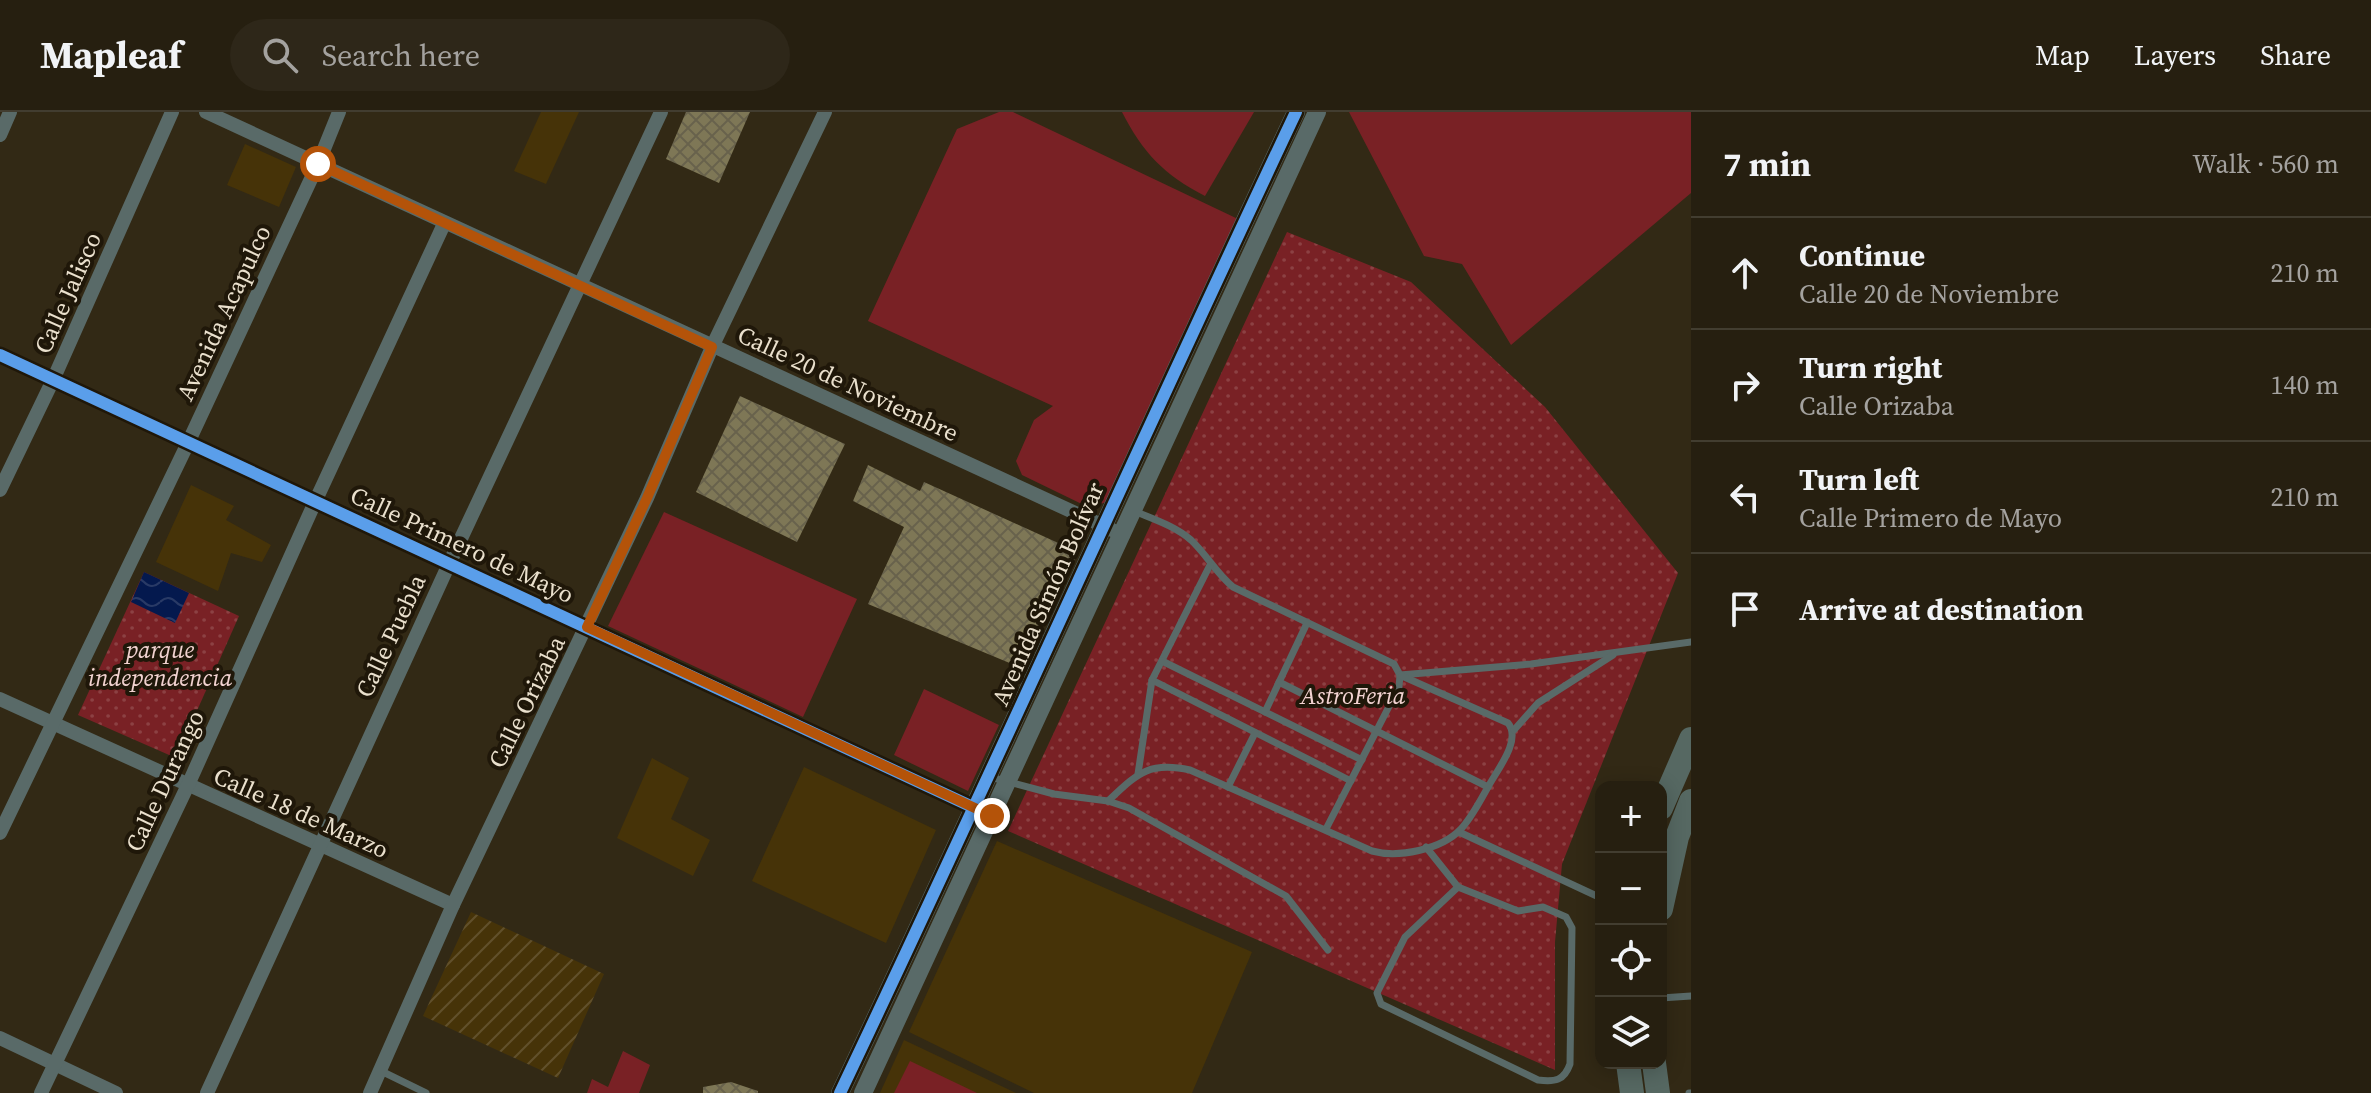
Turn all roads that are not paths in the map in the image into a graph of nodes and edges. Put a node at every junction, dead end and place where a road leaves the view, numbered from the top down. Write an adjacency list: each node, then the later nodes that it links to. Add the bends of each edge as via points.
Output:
1 (10, 112): 9 (street)
2 (172, 112): 15 (street, Calle Jalisco)
3 (206, 112): 10 (street, Calle 20 de Noviembre)
4 (339, 112): 10 (street, Avenida Acapulco)
5 (661, 112): 12 (street, Calle Puebla)
6 (825, 112): 13 (street, Calle Orizaba)
7 (1296, 112): 19 (street, Avenida Simón Bolívar)
8 (1317, 112): 20 (street, Avenida Simón Bolívar)
9 (0, 135)
10 (318, 164): 11 (street, Calle 20 de Noviembre); 16 (street, Avenida Acapulco)
11 (444, 224): 12 (street, Calle 20 de Noviembre); 18 (street, Calle Durango)
12 (581, 286): 13 (street, Calle 20 de Noviembre); 23 (street, Calle Puebla)
13 (712, 347): 21 (street, Calle 20 de Noviembre); 26 (street, Calle Orizaba)
14 (0, 355): 15 (street, Calle Primero de Mayo)
15 (53, 380): 16 (street, Calle Primero de Mayo); 17 (street, Calle Jalisco)
16 (188, 443): 18 (street, Calle Primero de Mayo); 35 (street, Avenida Acapulco)
17 (0, 490)
18 (315, 502): 23 (street, Calle Primero de Mayo); 45 (street, Calle Durango)
19 (1114, 502): 20 (lane); 21 (street, Avenida Simón Bolívar)
20 (1134, 512): 22 (street, Avenida Simón Bolívar); 24 (lane, via 1177,530)
21 (1103, 525): 22 (street, Calle 20 de Noviembre); 42 (street, Avenida Simón Bolívar)
22 (1123, 535): 43 (street, Avenida Simón Bolívar)
23 (449, 564): 26 (street, Calle Primero de Mayo); 55 (street, Calle Puebla)
24 (1210, 565): 25 (lane, via 1241,592); 29 (lane)
25 (1307, 623): 30 (lane, via 1382,657); 32 (lane)
26 (587, 627): 51 (street, Calle Primero de Mayo); 60 (street, Calle Orizaba)
27 (1691, 642): 28 (lane)
28 (1618, 652): 30 (lane); 36 (lane, via 1538,703)
29 (1162, 661): 31 (lane); 34 (lane)
30 (1400, 675): 36 (lane); 37 (lane)
31 (1152, 680): 38 (lane); 41 (lane)
32 (1279, 682): 34 (lane); 37 (lane)
33 (0, 699): 35 (street, Calle 18 de Marzo)
34 (1265, 712): 40 (lane)
35 (52, 724): 45 (street, Calle 18 de Marzo); 54 (street, Avenida Acapulco)
36 (1514, 730): 47 (lane)
37 (1378, 731): 40 (lane); 47 (lane)
38 (1255, 733): 44 (lane); 46 (lane)
39 (1691, 739): 48 (main road)
40 (1362, 760): 44 (lane)
41 (1138, 774): 46 (lane, via 1169,766); 49 (lane)
42 (990, 777): 43 (lane); 51 (street, Avenida Simón Bolívar)
43 (1008, 781): 49 (lane); 51 (street, Avenida Simón Bolívar)
44 (1351, 781): 52 (lane)
45 (188, 785): 55 (street, Calle 18 de Marzo); 65 (street, Calle Durango)
46 (1228, 787): 52 (lane)
47 (1488, 787): 53 (lane)
48 (1667, 794)
49 (1108, 801): 61 (lane, via 1286,896)
50 (1691, 801): 57 (main road)
51 (984, 812): 74 (street, Avenida Simón Bolívar); 75 (street, Avenida Simón Bolívar)
52 (1326, 829): 56 (lane, via 1382,854)
53 (1459, 832): 56 (lane); 59 (lane)
54 (0, 833)
55 (319, 845): 60 (street, Calle 18 de Marzo); 71 (street, Calle Puebla)
56 (1426, 847): 58 (lane)
57 (1667, 882)
58 (1458, 887): 58 (lane, via 1518,911 1543,907 1566,917 1572,928 1570,1064 1560,1080 1538,1080 1377,999 1405,937)
59 (1595, 895)
60 (453, 905): 68 (street, Calle Orizaba)
61 (1328, 950)
62 (1691, 996): 63 (lane)
63 (1667, 998)
64 (0, 1038): 65 (street)
65 (55, 1064): 69 (street, Calle Durango); 70 (street)
66 (1629, 1069): 76 (main road)
67 (1655, 1069): 77 (main road)
68 (379, 1070): 72 (street, Calle Orizaba); 73 (lane)
69 (41, 1093)
70 (116, 1093)
71 (207, 1093)
72 (370, 1093)
73 (426, 1093)
74 (840, 1093)
75 (863, 1093)
76 (1632, 1093)
77 (1658, 1093)

